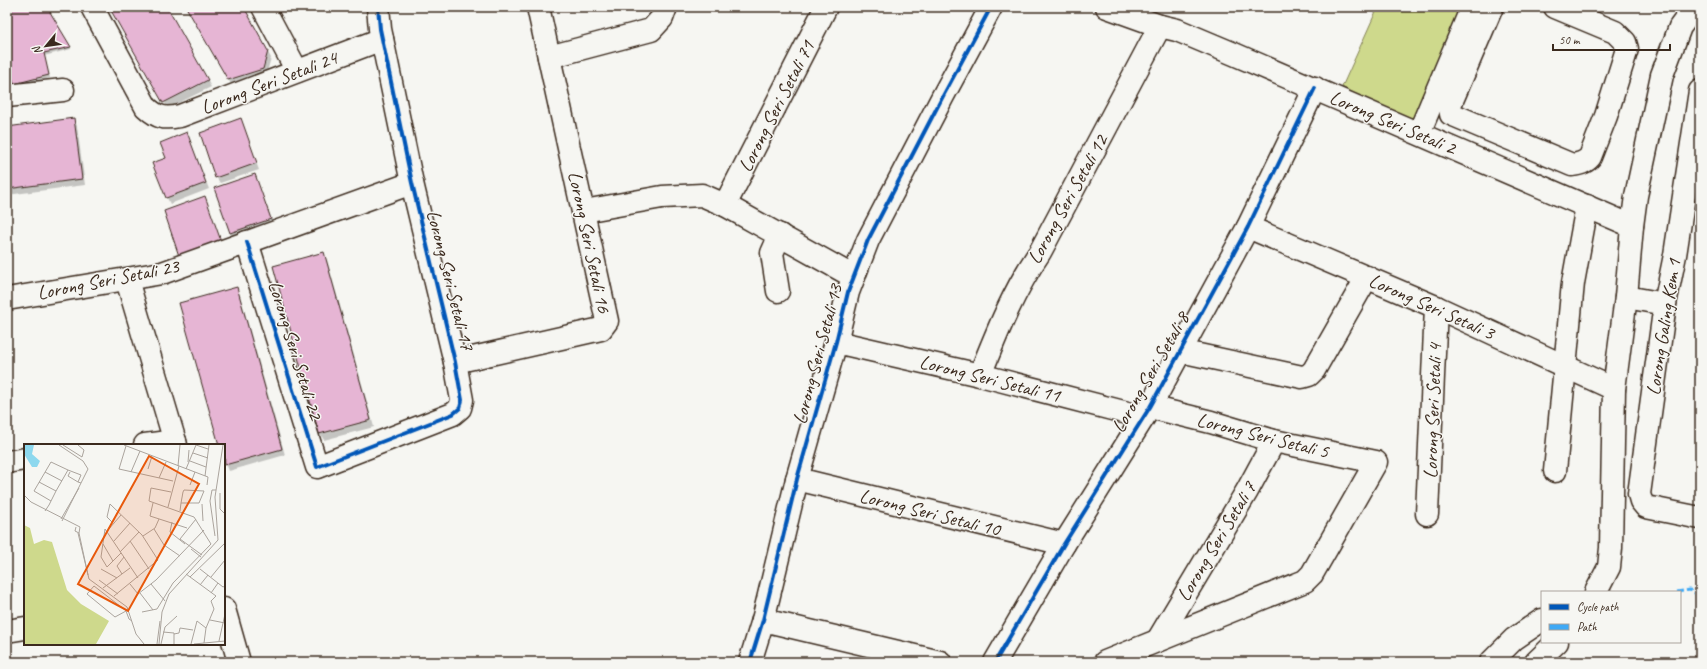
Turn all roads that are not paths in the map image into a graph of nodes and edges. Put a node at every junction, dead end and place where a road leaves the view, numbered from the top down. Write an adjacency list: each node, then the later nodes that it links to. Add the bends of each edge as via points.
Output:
1 (92, 7): 16 (street, Lorong Seri Setali 24, via 146,107 155,115 167,118 180,116)
2 (263, 7): 16 (street)
3 (378, 7): 14 (street, Lorong Seri Setali 17)
4 (538, 7): 15 (street, Lorong Seri Setali 16)
5 (666, 7): 15 (street, via 662,18 652,30)
6 (826, 7): 25 (street, Lorong Seri Setali 71)
7 (991, 7): 33 (street, Lorong Seri Setali 13, via 868,240)
8 (1107, 7): 13 (street, Lorong Seri Setali 2)
9 (1472, 7): 22 (street)
10 (1492, 7): 21 (street, via 1450,109 1451,114)
11 (1555, 7): 21 (street, via 1616,32 1625,42 1627,49 1590,157 1586,162 1572,165)
12 (1694, 7): 28 (street, via 1680,27 1662,75)
13 (1160, 26): 17 (street, Lorong Seri Setali 2, via 1177,30); 44 (street, Lorong Seri Setali 12, via 1040,252 1003,316)
14 (382, 39): 16 (street, Lorong Seri Setali 24); 24 (street, Lorong Seri Setali 17)
15 (549, 57): 27 (street, Lorong Seri Setali 16)
16 (297, 71)
17 (1315, 88): 22 (street, Lorong Seri Setali 2); 29 (street, Lorong Seri Setali 8)
18 (63, 90): 20 (street)
19 (1700, 91): 38 (street, Lorong Galing Kem 1)
20 (7, 96)
21 (1493, 131): 23 (street)
22 (1420, 134): 23 (street, Lorong Seri Setali 2)
23 (1482, 161): 26 (street, Lorong Seri Setali 2)
24 (412, 183): 31 (street, Lorong Seri Setali 23); 42 (street, Lorong Seri Setali 17)
25 (726, 206): 27 (street, via 702,195 686,194); 30 (street)
26 (1587, 206): 28 (street, Lorong Seri Setali 2); 43 (street, via 1573,283)
27 (584, 211): 42 (street, Lorong Seri Setali 16, via 606,325 601,329)
28 (1632, 226): 36 (street)
29 (1248, 228): 32 (street, Lorong Seri Setali 3); 41 (street, Lorong Seri Setali 8)
30 (780, 236): 33 (street); 35 (street, via 772,253)
31 (247, 242): 34 (street, Lorong Seri Setali 23, via 162,273); 52 (street, Lorong Seri Setali 22)
32 (1368, 276): 39 (street, Lorong Seri Setali 3); 41 (street, via 1309,375 1302,377)
33 (854, 277): 40 (street, Lorong Seri Setali 13)
34 (126, 280): 37 (street, Lorong Seri Setali 23); 48 (street)
35 (778, 291)
36 (1626, 297): 38 (street); 45 (street)
37 (7, 299)
38 (1665, 304): 56 (street, Lorong Galing Kem 1, via 1639,494 1646,507)
39 (1436, 306): 43 (street, Lorong Seri Setali 3); 55 (street, Lorong Seri Setali 4)
40 (836, 342): 44 (street, Lorong Seri Setali 11); 54 (street, Lorong Seri Setali 13)
41 (1180, 351): 46 (street, Lorong Seri Setali 8)
42 (455, 362): 52 (street, Lorong Seri Setali 17, via 462,400 460,408 453,414)
43 (1565, 366): 45 (street, Lorong Seri Setali 3); 53 (street)
44 (980, 375): 46 (street, Lorong Seri Setali 11)
45 (1614, 389): 58 (street, via 1611,548 1609,567)
46 (1146, 412): 47 (street, Lorong Seri Setali 5, via 1211,422); 57 (street, Lorong Seri Setali 8)
47 (1274, 441): 64 (street, Lorong Seri Setali 7); 64 (street, Lorong Seri Setali 5, via 1376,462 1312,574 1305,581)
48 (176, 443): 49 (street)
49 (160, 444)
50 (24, 459): 51 (street)
51 (7, 462)
52 (316, 467)
53 (1555, 472)
54 (797, 479): 57 (street, Lorong Seri Setali 10); 60 (street, Lorong Seri Setali 13)
55 (1428, 514)
56 (1700, 518)
57 (1064, 544): 70 (street, Lorong Seri Setali 8)
58 (1597, 591)
59 (225, 613): 67 (street)
60 (763, 620): 66 (street); 68 (street, Lorong Seri Setali 13)
61 (1541, 621): 72 (street, via 1514,639)
62 (24, 628): 63 (street)
63 (7, 631)
64 (1158, 640): 71 (street)
65 (1556, 643): 73 (street)
66 (892, 657): 69 (street)
67 (239, 662)
68 (750, 662)
69 (940, 662)
70 (995, 662)
71 (1105, 662)
72 (1491, 662)
73 (1536, 662)

